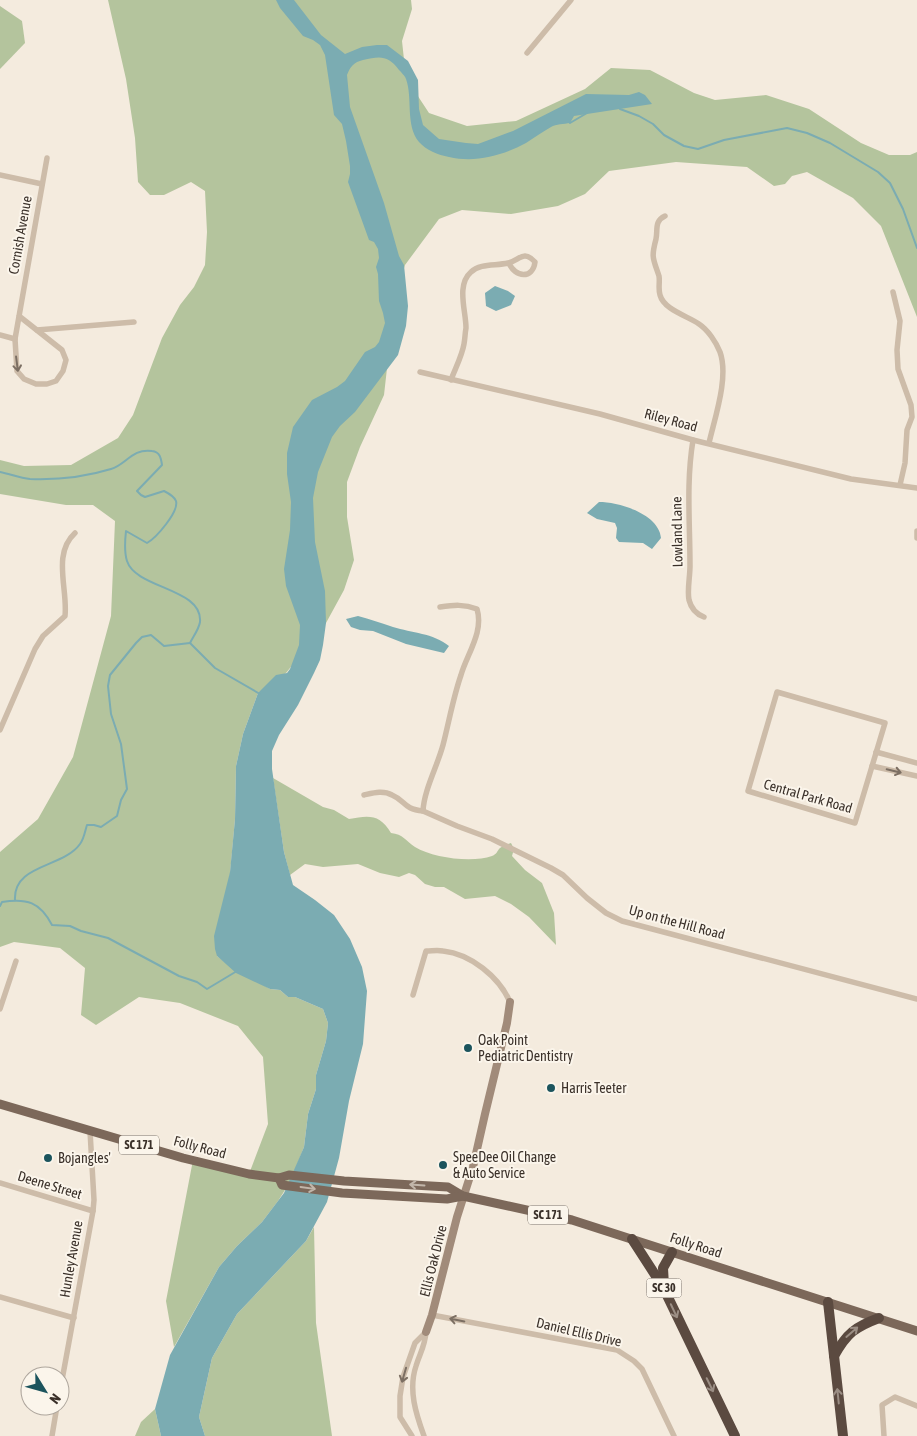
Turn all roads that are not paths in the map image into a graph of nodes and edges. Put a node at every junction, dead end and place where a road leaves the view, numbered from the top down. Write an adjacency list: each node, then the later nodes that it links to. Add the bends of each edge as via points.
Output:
1 (571, 0): 2 (street)
2 (527, 53)
3 (47, 158): 5 (street, Cornish Avenue)
4 (0, 175): 5 (street)
5 (42, 184): 9 (street, Cornish Avenue)
6 (665, 216): 17 (street, via 657,224 652,251 660,296 668,307 701,325 713,338 720,353 722,388)
7 (510, 263): 15 (street, via 477,268 465,280 464,347)
8 (893, 292): 18 (street, via 900,321 898,369 912,417 907,430)
9 (19, 316): 11 (street, Cornish Avenue); 13 (street, Cornish Avenue)
10 (134, 322): 11 (street)
11 (37, 330): 13 (street, Cornish Avenue, one-way to 11, via 17,371 24,379 48,384 56,381 66,360 62,350)
12 (0, 335): 13 (street)
13 (15, 338)
14 (420, 372): 15 (street, Riley Road)
15 (451, 380): 16 (street, Riley Road, via 583,410)
16 (693, 440): 17 (street, Riley Road); 24 (street, Lowland Lane, via 689,466 689,598 698,615)
17 (709, 442): 18 (street, Riley Road, via 851,479)
18 (900, 485): 19 (street, Riley Road)
19 (917, 488)
20 (917, 531): 22 (street)
21 (75, 533): 25 (street, via 64,550 65,616 39,643)
22 (917, 538)
23 (440, 607): 31 (street, via 468,606 477,609 479,617 472,651 455,691 443,745 423,801)
24 (704, 617)
25 (0, 730)
26 (876, 752): 27 (street); 28 (street, Central Park Road); 28 (street, Central Park Road, via 885,723 777,692 748,791 855,823)
27 (917, 763)
28 (872, 766): 29 (street, one-way to 29)
29 (917, 776)
30 (364, 795): 31 (street, Up on the Hill Road, via 392,794 411,810)
31 (423, 811): 34 (street, Up on the Hill Road, via 492,839 564,875 587,898 622,921)
32 (16, 961): 36 (street)
33 (413, 995): 35 (street, via 426,951 443,951 483,968 498,981)
34 (917, 999)
35 (510, 1002): 41 (street, Ellis Oak Drive, via 508,1023 474,1167)
36 (0, 1009)
37 (0, 1104): 38 (main road, Folly Road / SC 171)
38 (90, 1131): 39 (main road, Folly Road / SC 171, via 207,1164); 42 (street, Hunley Avenue)
39 (279, 1178): 41 (main road, Folly Road / SC 171, one-way to 39, via 448,1187 288,1174); 41 (main road, Folly Road / SC 171, one-way to 41, via 282,1185 342,1193 447,1199)
40 (0, 1183): 42 (street, Deene Street)
41 (463, 1196): 43 (main road, Folly Road / SC 171, via 562,1217); 48 (street, Ellis Oak Drive)
42 (93, 1211): 49 (street, Hunley Avenue)
43 (632, 1239): 44 (main road, Folly Road / SC 171); 45 (highway, SC 30)
44 (672, 1252): 45 (highway, via 663,1268); 47 (main road, Folly Road / SC 171)
45 (665, 1291): 61 (highway, SC 30, one-way to 61)
46 (0, 1297): 49 (street)
47 (828, 1302): 50 (main road, Folly Road); 53 (highway)
48 (432, 1315): 52 (street, Ellis Oak Drive); 60 (street, Daniel Ellis Drive, one-way to 48, via 642,1369 617,1350)
49 (74, 1318): 54 (street, Hunley Avenue)
50 (879, 1318): 51 (main road, Folly Road); 53 (highway, one-way to 50, via 850,1332)
51 (917, 1331)
52 (426, 1332): 58 (street, Ellis Oak Drive, one-way to 58, via 415,1342 400,1396 400,1417); 59 (street, Ellis Oak Drive, via 426,1344 415,1368 413,1387 414,1409)
53 (834, 1356): 62 (highway, one-way to 53)
54 (65, 1366)
55 (917, 1406): 63 (street, via 895,1397 882,1405)
56 (55, 1416): 57 (street)
57 (52, 1436)
58 (412, 1436)
59 (424, 1436)
60 (674, 1436)
61 (735, 1436)
62 (842, 1436)
63 (884, 1436)

